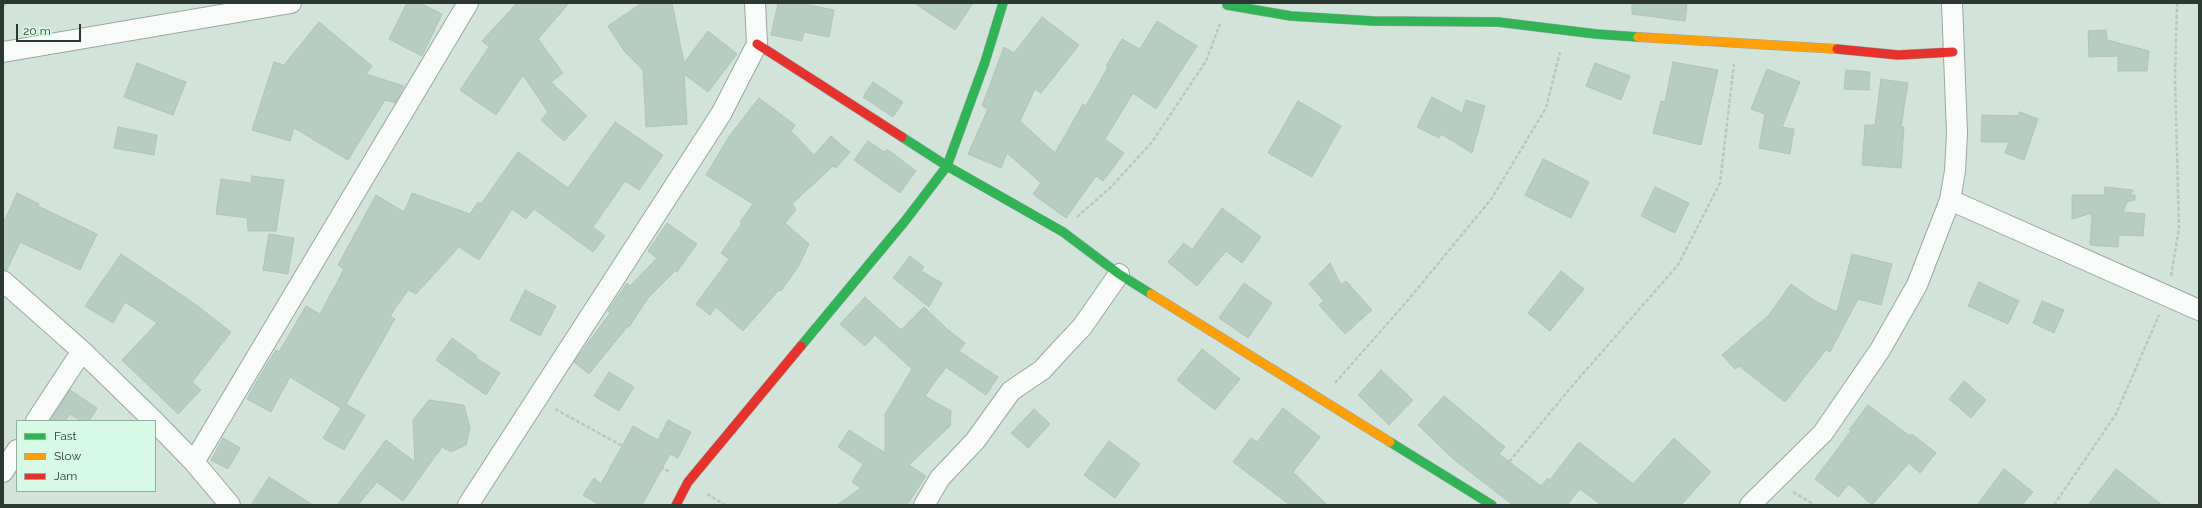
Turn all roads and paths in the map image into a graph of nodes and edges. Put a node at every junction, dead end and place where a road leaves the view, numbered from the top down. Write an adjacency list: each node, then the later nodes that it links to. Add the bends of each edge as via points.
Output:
1 (6, 3): 9 (path)
2 (291, 3): 13 (street)
3 (468, 3): 29 (street)
4 (756, 3): 12 (street)
5 (1003, 3): 15 (street, via 985,62)
6 (1952, 3): 14 (street)
7 (2176, 3): 20 (path, via 2179,229)
8 (1227, 5): 10 (street, via 1291,16 1373,21 1498,22); 17 (path, via 1206,60 1152,142 1112,187 1084,209)
9 (3, 7)
10 (1565, 30): 11 (street); 24 (path, via 1546,108 1492,198 1409,299)
11 (1736, 42): 14 (street, via 1898,56); 33 (path, via 1720,183 1678,265 1573,385)
12 (758, 44): 15 (street); 23 (street, via 721,114)
13 (3, 52)
14 (1953, 52): 16 (street, via 1958,133)
15 (947, 166): 17 (street); 31 (street, via 905,221)
16 (1950, 200): 20 (street); 32 (street, via 1917,285 1880,350 1823,433)
17 (1063, 232): 18 (street)
18 (1119, 274): 24 (street); 38 (street, via 1082,327 1042,370 1011,391 975,441 940,478)
19 (3, 281): 22 (street)
20 (2167, 296): 21 (street); 42 (path, via 2116,414)
21 (2199, 310)
22 (82, 351): 25 (street); 26 (street)
23 (537, 399): 31 (path); 35 (street)
24 (1321, 399): 33 (street)
25 (37, 420)
26 (152, 420)
27 (156, 424): 29 (street)
28 (16, 452): 30 (street)
29 (194, 462): 34 (street)
30 (3, 472)
31 (688, 482): 36 (street); 37 (path)
32 (1775, 482): 40 (street); 41 (path)
33 (1480, 498): 39 (street)
34 (229, 505)
35 (468, 505)
36 (676, 505)
37 (725, 505)
38 (924, 505)
39 (1492, 505)
40 (1750, 505)
41 (1815, 505)
42 (2054, 505)

